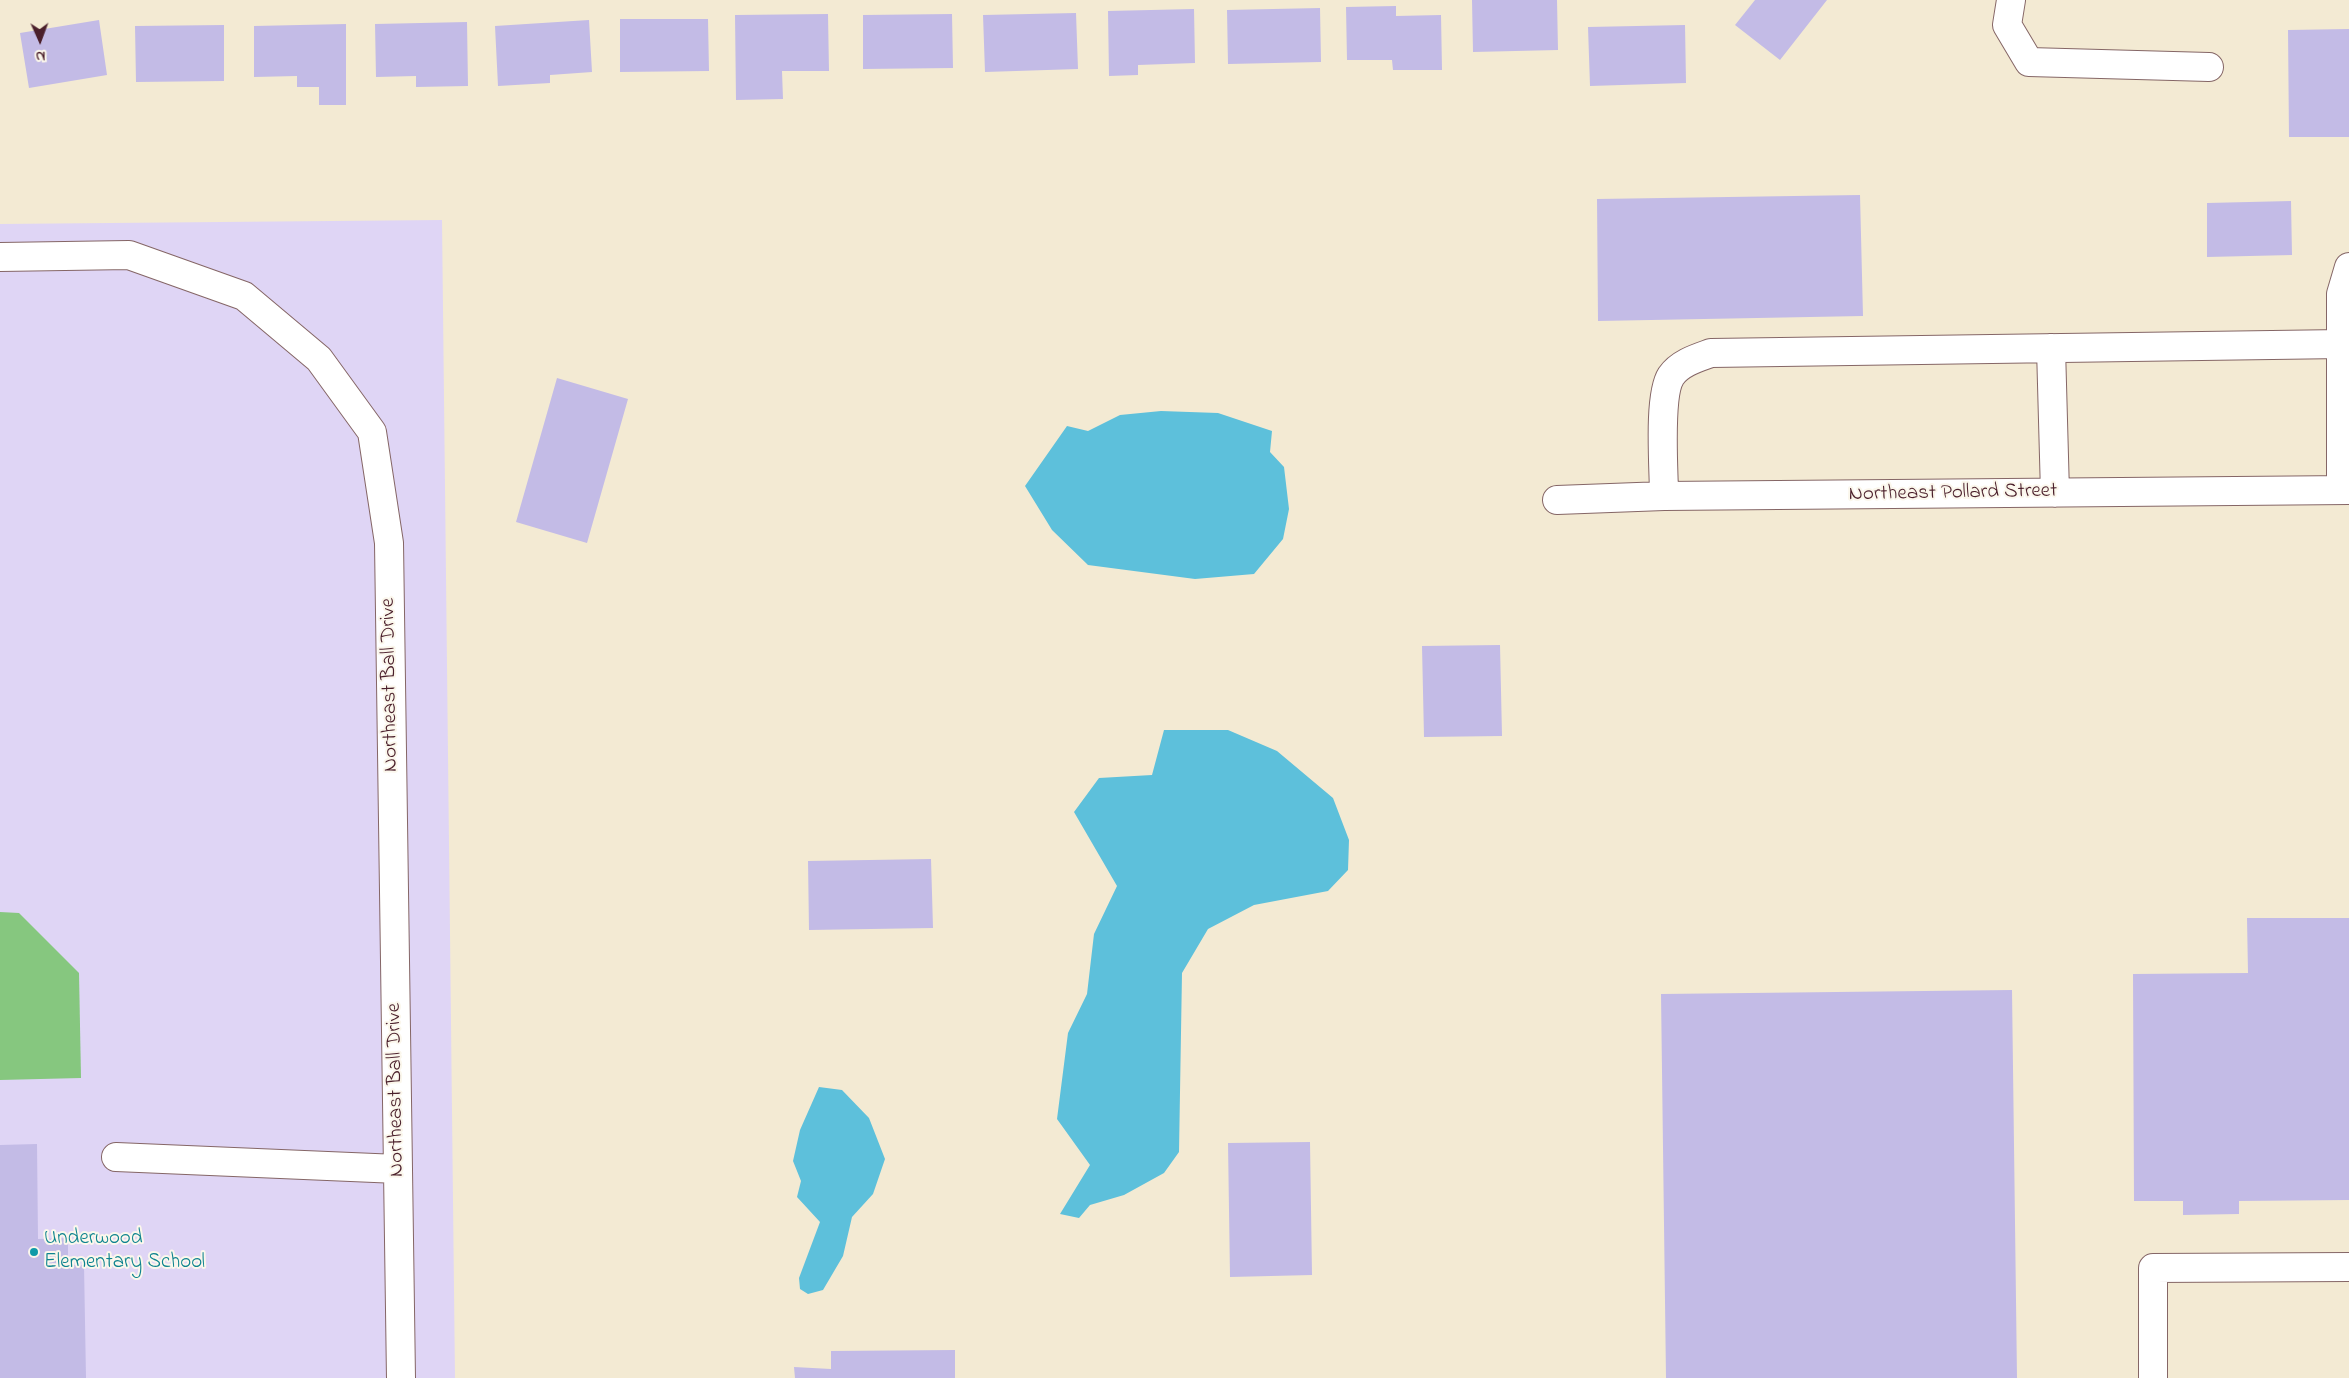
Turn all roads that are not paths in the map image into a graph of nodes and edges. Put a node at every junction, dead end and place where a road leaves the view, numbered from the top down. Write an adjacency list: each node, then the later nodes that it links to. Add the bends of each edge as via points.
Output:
1 (2011, 0): 2 (street, via 2007,25 2029,62)
2 (2209, 67)
3 (0, 257): 12 (street, Northeast Ball Drive, via 129,254 244,296 319,359 372,432 389,543)
4 (2349, 267): 5 (street, via 2341,294)
5 (2342, 344): 6 (street); 7 (street)
6 (2051, 348): 8 (street); 9 (street, via 1711,353 1688,361 1671,376 1664,396)
7 (2345, 490): 8 (street, Northeast Pollard Street)
8 (2055, 493): 9 (street, Northeast Pollard Street)
9 (1664, 496): 10 (street, Northeast Pollard Street)
10 (1557, 500)
11 (116, 1157): 12 (street)
12 (398, 1169): 14 (street, Northeast Ball Drive)
13 (2349, 1267): 15 (street, via 2153,1268)
14 (401, 1378)
15 (2153, 1378)

